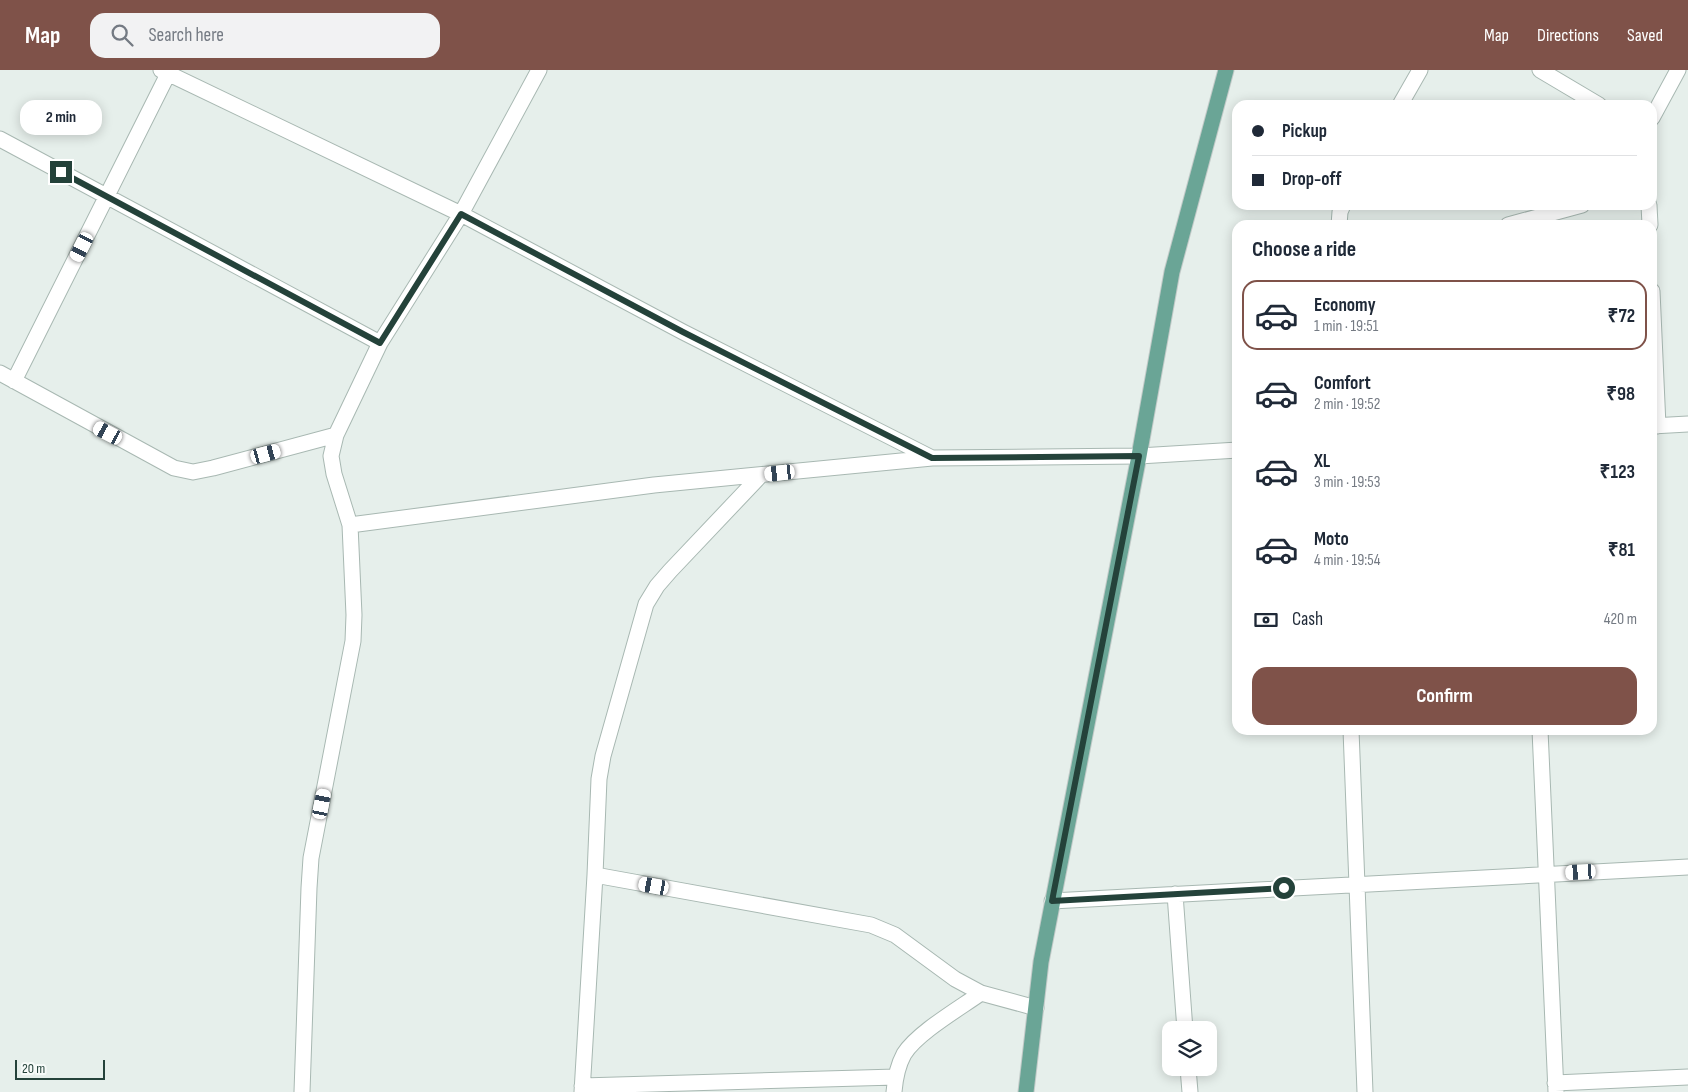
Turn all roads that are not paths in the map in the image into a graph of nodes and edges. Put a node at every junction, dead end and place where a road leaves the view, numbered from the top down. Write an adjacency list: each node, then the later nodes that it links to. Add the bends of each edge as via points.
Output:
1 (539, 70): 13 (street)
2 (1226, 70): 22 (main road, via 1172,272)
3 (1420, 70): 7 (street)
4 (1540, 70): 8 (street)
5 (1678, 70): 9 (street)
6 (165, 72): 11 (street); 13 (street)
7 (1403, 100)
8 (1591, 100)
9 (1657, 109)
10 (0, 139): 11 (street)
11 (107, 197): 15 (street); 17 (street)
12 (1564, 210): 14 (street)
13 (461, 214): 15 (street); 23 (street, via 683,332)
14 (1526, 220)
15 (380, 343): 20 (street)
16 (0, 373): 17 (street)
17 (14, 381): 20 (street, via 174,468 193,472)
18 (1688, 424): 19 (street)
19 (1657, 426)
20 (336, 435): 25 (street, via 331,456)
21 (1232, 450): 22 (street)
22 (1139, 456): 23 (street); 33 (main road)
23 (932, 458): 24 (street)
24 (761, 475): 25 (street, via 654,485); 30 (street, via 670,571 646,604 603,756)
25 (350, 524): 42 (street, via 353,642 311,858)
26 (1351, 735): 31 (street)
27 (1540, 735): 29 (street)
28 (1688, 866): 29 (street)
29 (1546, 874): 31 (street); 40 (street)
30 (595, 875): 34 (street, via 871,925 894,935 955,979); 41 (street)
31 (1357, 884): 32 (street); 46 (street)
32 (1175, 894): 33 (street); 36 (street)
33 (1052, 901): 35 (main road)
34 (981, 993): 35 (street); 38 (street, via 920,1037 904,1054)
35 (1036, 1008): 44 (main road)
36 (1184, 1021)
37 (1189, 1076): 45 (street)
38 (896, 1077): 41 (street); 43 (street)
39 (1688, 1077): 40 (street)
40 (1556, 1087)
41 (582, 1089)
42 (302, 1092)
43 (894, 1092)
44 (1026, 1092)
45 (1190, 1092)
46 (1365, 1092)

